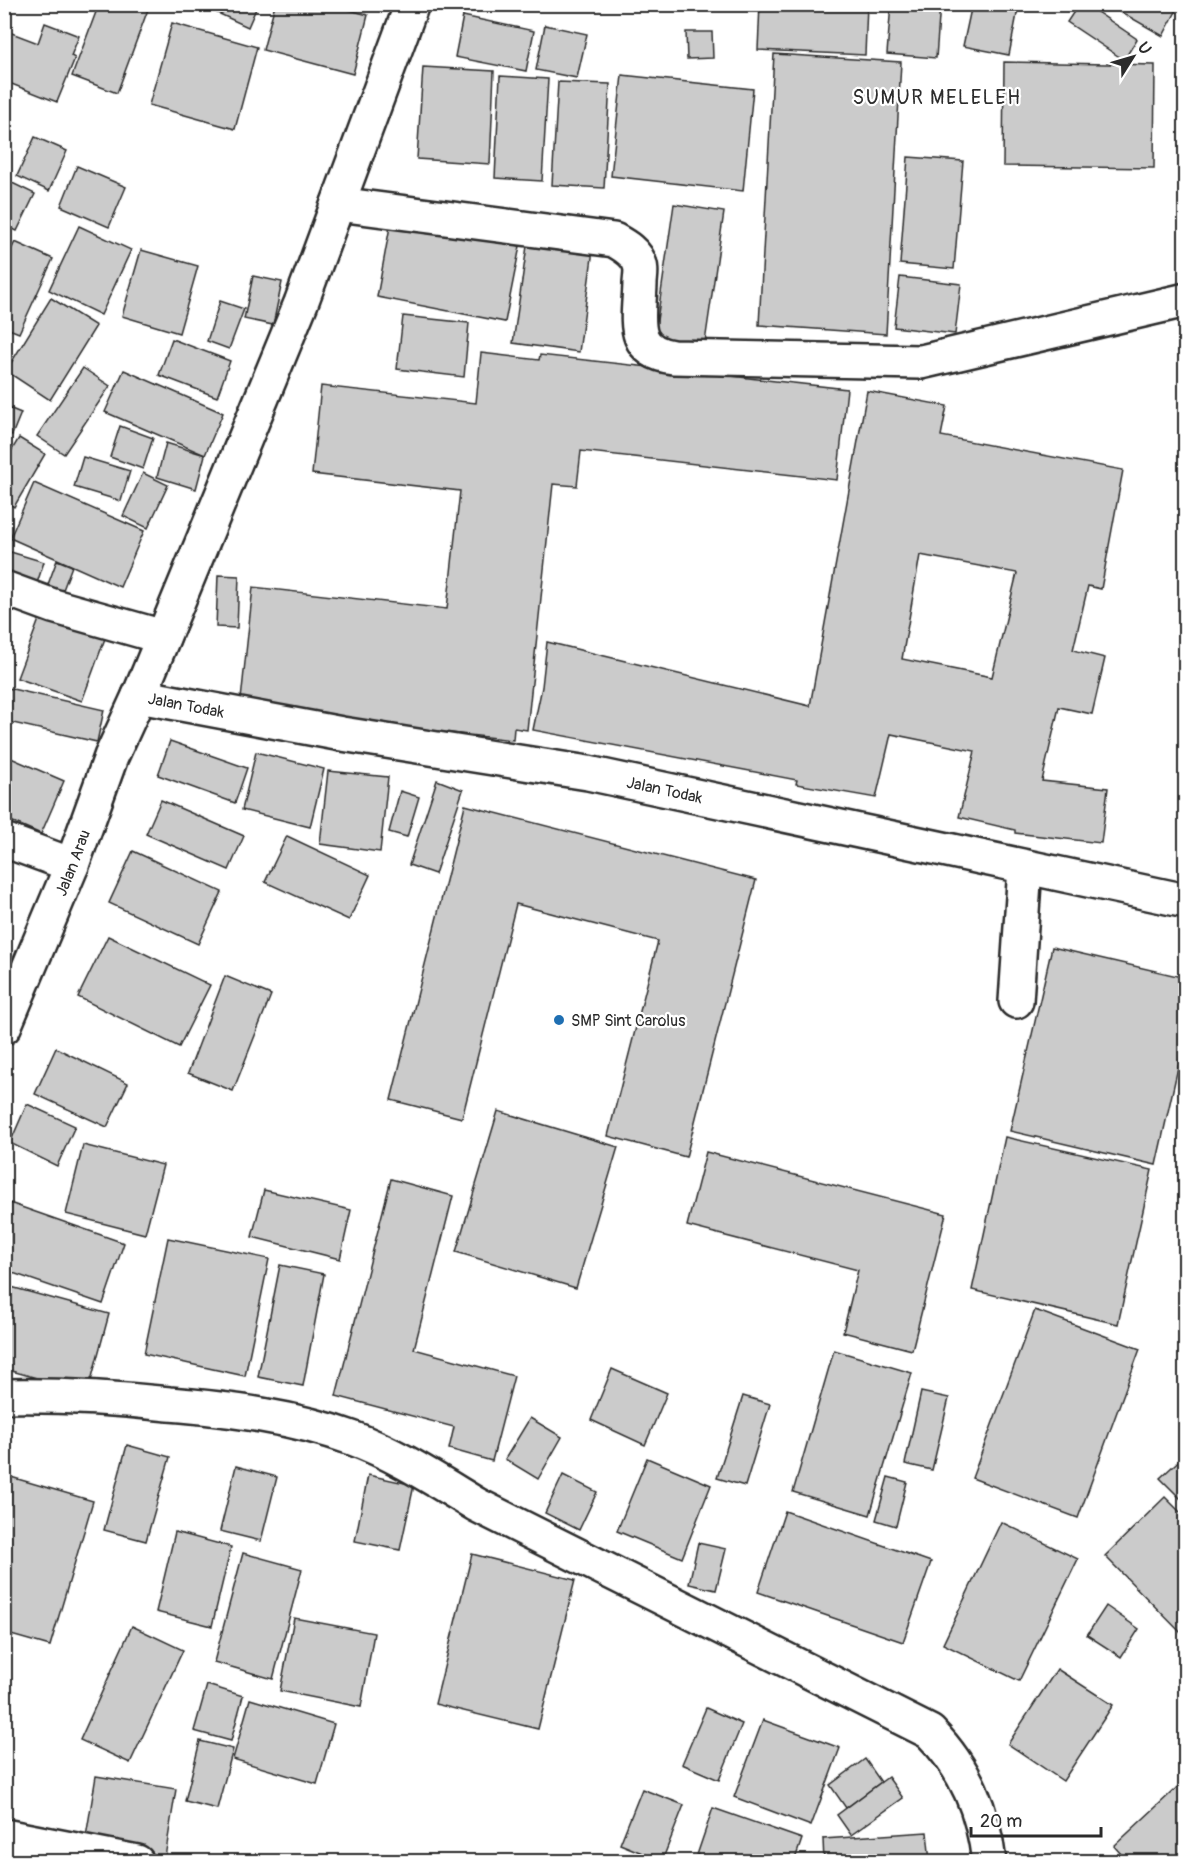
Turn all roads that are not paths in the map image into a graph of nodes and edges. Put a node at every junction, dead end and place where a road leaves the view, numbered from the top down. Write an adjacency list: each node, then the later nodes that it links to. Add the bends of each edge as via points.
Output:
1 (412, 4): 2 (street, Jalan Arau)
2 (338, 204): 3 (street, via 614,240 629,248 640,266 638,334 646,347 659,355 674,357 921,362); 5 (street, Jalan Arau)
3 (1185, 300)
4 (4, 588): 5 (street)
5 (164, 637): 6 (street, Jalan Arau)
6 (139, 696): 8 (street, Jalan Arau, via 111,757); 9 (street, Jalan Todak, via 342,734 588,773)
7 (4, 840): 8 (street)
8 (72, 865): 12 (street, Jalan Arau)
9 (1025, 867): 10 (street, Jalan Todak); 11 (street)
10 (1185, 901)
11 (1016, 1001)
12 (4, 1027)
13 (4, 1396): 16 (street, via 77,1395 272,1417 352,1439 426,1474 477,1505 930,1732 946,1749 967,1784 985,1825)
14 (4, 1836): 15 (street)
15 (137, 1862)
16 (989, 1862)

